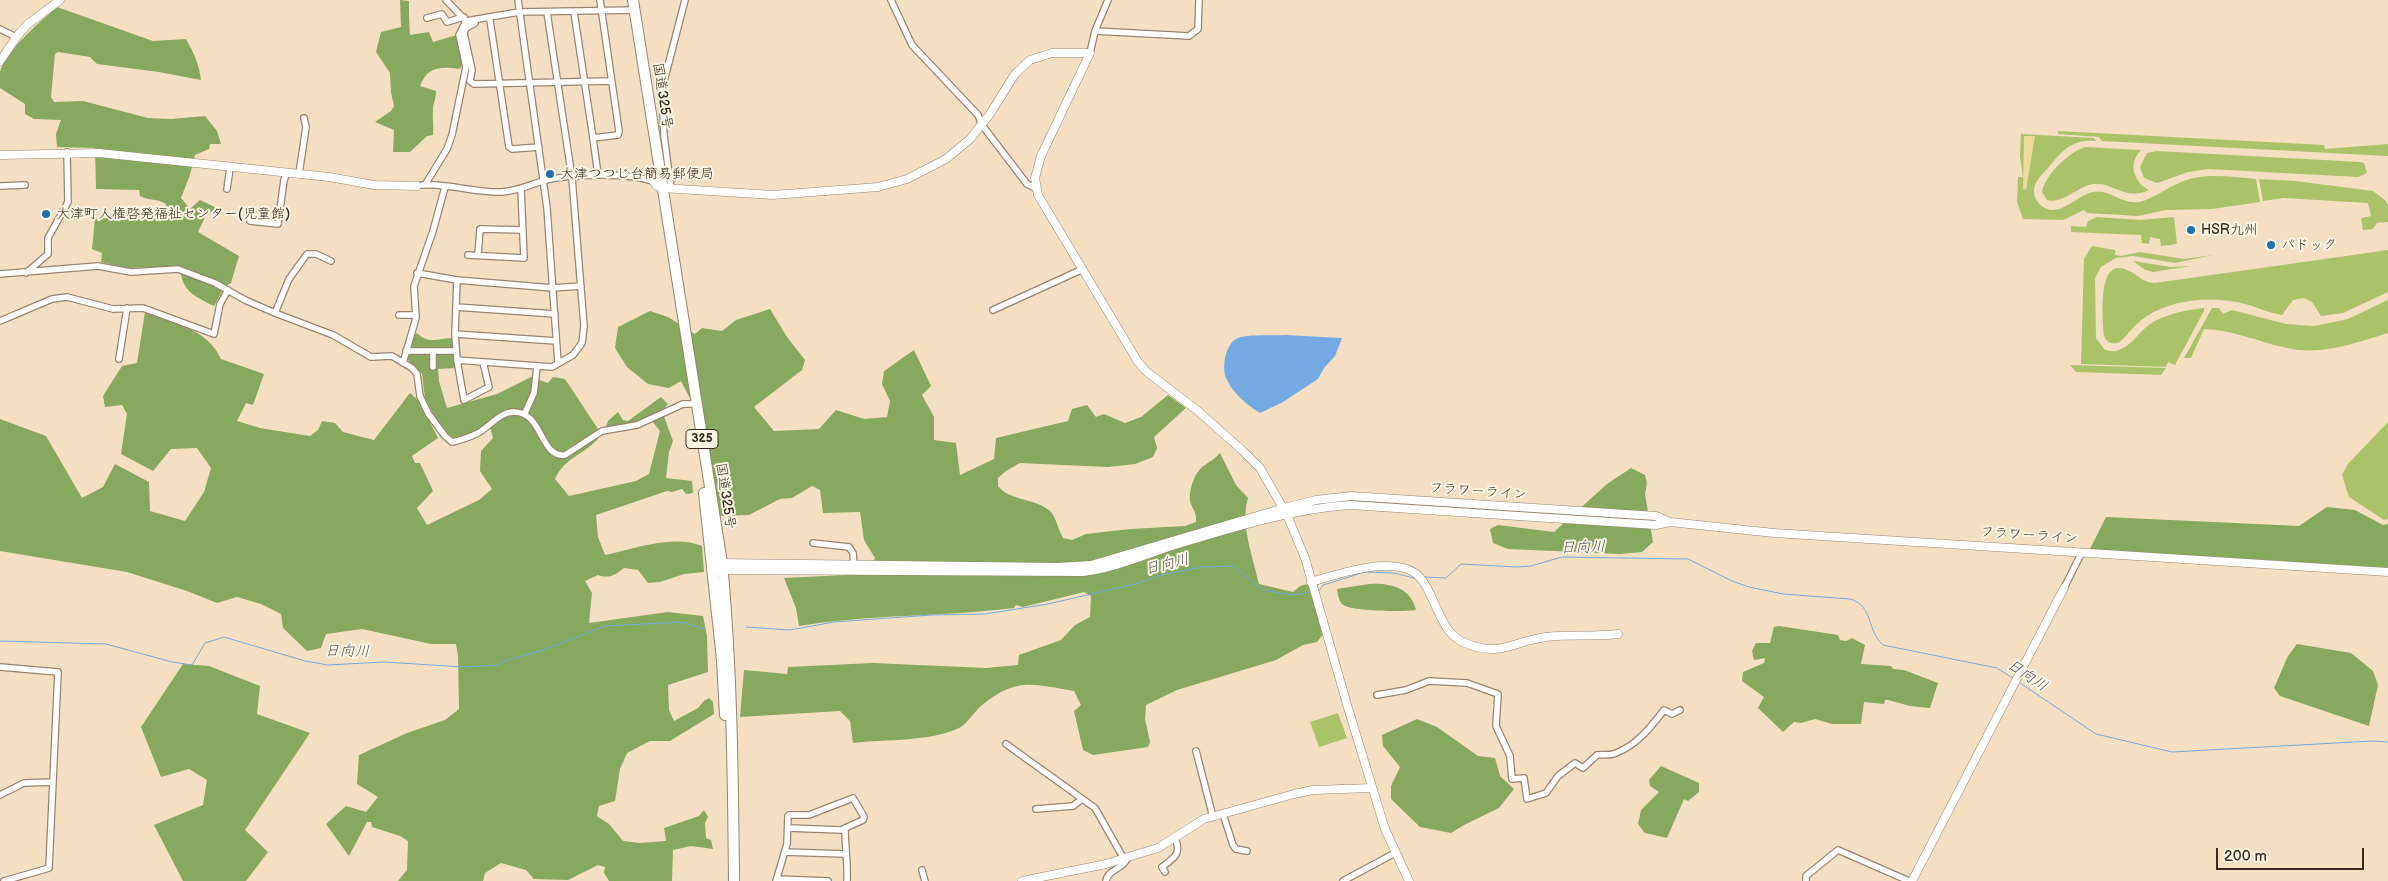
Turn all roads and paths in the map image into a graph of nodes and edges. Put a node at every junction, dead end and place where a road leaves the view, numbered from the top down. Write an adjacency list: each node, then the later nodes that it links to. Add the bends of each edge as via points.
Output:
1 (60, 0): 20 (street)
2 (446, 0): 16 (street)
3 (518, 0): 10 (street)
4 (600, 0): 13 (street)
5 (684, 0): 43 (street, via 662,89)
6 (891, 0): 29 (street, via 912,45 978,116)
7 (1108, 0): 19 (street)
8 (1199, 0): 19 (street, via 1198,29 1189,36)
9 (632, 5): 13 (street); 43 (highway, 国道325号 / 325)
10 (519, 12): 11 (street); 14 (street); 26 (street)
11 (547, 12): 12 (street); 25 (street)
12 (574, 12): 13 (street); 24 (street)
13 (601, 12): 23 (street)
14 (498, 16): 16 (street); 17 (street)
15 (427, 18): 16 (street, via 442,14 447,22)
16 (465, 19): 41 (street, via 459,35 466,67 452,135 447,149)
17 (490, 20): 27 (street); 27 (street, via 470,24 464,34 472,70 470,81 478,85)
18 (0, 29): 20 (street)
19 (1095, 30): 21 (street)
20 (16, 37): 22 (street)
21 (1090, 53): 29 (street, via 1052,53 1030,60 1014,74); 45 (street, via 1041,156 1036,170)
22 (0, 62)
23 (611, 81): 24 (street); 30 (street, via 618,136)
24 (585, 82): 25 (street); 30 (street)
25 (558, 83): 26 (street); 38 (street)
26 (530, 84): 27 (street); 31 (street)
27 (501, 85): 31 (street, via 509,147)
28 (304, 118): 36 (street, via 306,127)
29 (982, 125): 43 (street, via 946,159 892,184 773,195); 45 (street, via 1027,184)
30 (593, 138): 37 (street)
31 (539, 146): 39 (street)
32 (67, 152): 33 (street); 34 (street); 54 (street, via 66,208 48,238 48,254)
33 (0, 155)
34 (230, 168): 35 (street); 46 (street)
35 (287, 173): 36 (street); 48 (street, via 278,224)
36 (299, 174): 41 (street, via 374,185)
37 (598, 175): 38 (street); 43 (street, via 636,177)
38 (572, 178): 39 (street); 58 (street)
39 (544, 181): 47 (street); 59 (street)
40 (25, 185): 42 (street)
41 (421, 185): 44 (street)
42 (0, 186)
43 (661, 186): 81 (highway, 国道325号 / 325); 86 (highway, 国道325号 / 325)
44 (445, 187): 47 (street, via 480,192); 55 (street)
45 (1036, 188): 53 (street, via 1042,204)
46 (227, 189)
47 (521, 189): 49 (street)
48 (250, 221)
49 (523, 230): 51 (street, via 480,229); 51 (street, via 524,258)
50 (468, 255): 51 (street)
51 (478, 255)
52 (331, 261): 64 (street, via 316,254 307,254 289,279)
53 (1083, 269): 63 (street); 83 (street, via 1138,362 1260,468)
54 (26, 273): 56 (street); 60 (street, via 98,266 130,272 178,269)
55 (418, 273): 57 (street); 65 (street, via 414,286)
56 (0, 274)
57 (457, 280): 59 (street); 61 (street)
58 (581, 286): 59 (street); 78 (street, via 582,343 573,355)
59 (553, 288): 66 (street)
60 (228, 290): 62 (street, via 220,304 214,334 143,308); 64 (street)
61 (456, 307): 66 (street); 69 (street)
62 (127, 308): 68 (street, via 113,309 67,297 52,299); 74 (street)
63 (993, 310)
64 (275, 313): 77 (street, via 333,335 371,358 386,355)
65 (416, 314): 67 (street); 71 (street)
66 (555, 314): 70 (street)
67 (399, 315)
68 (0, 321)
69 (455, 334): 70 (street); 73 (street)
70 (556, 341): 78 (street)
71 (406, 351): 72 (street); 77 (street)
72 (433, 351): 73 (street); 79 (street)
73 (456, 351): 75 (street)
74 (119, 360)
75 (457, 360): 76 (street); 76 (street, via 464,400 489,387)
76 (483, 362): 80 (street)
77 (404, 363): 82 (street, via 417,374 420,396 449,441 459,441 477,433 507,412)
78 (558, 363): 80 (street, via 552,367)
79 (433, 367)
80 (537, 367): 82 (street, via 534,393)
81 (691, 404): 82 (street, via 683,404 637,425 602,431 560,455 550,450); 86 (highway, 国道325号 / 325)
82 (525, 413)
83 (1286, 511): 85 (street, フラワーライン, via 1350,505 1656,525 1670,522 1774,533); 87 (street, フラワーライン, via 1116,566 1094,570 1049,572); 89 (street)
84 (813, 543): 87 (street, via 849,547)
85 (2082, 552): 88 (street, フラワーライン); 90 (street)
86 (717, 567): 87 (street, フラワーライン); 116 (highway, 国道325号 / 325, via 725,712); 117 (highway, 国道325号 / 325, via 729,631)
87 (854, 567)
88 (2388, 572)
89 (1312, 585): 91 (street, via 1358,569 1395,568 1414,572 1422,580 1450,633 1483,648 1503,649 1548,636); 98 (street)
90 (2064, 588): 126 (street)
91 (1618, 634)
92 (0, 666): 97 (street, via 58,672)
93 (1377, 695): 94 (street, via 1406,690 1429,681 1467,683 1498,694 1497,730 1510,756 1512,778 1524,778 1527,799 1546,793 1558,776 1575,763 1583,768 1597,755 1614,755 1633,743 1648,732 1664,710 1672,714)
94 (1680, 710)
95 (1006, 744): 100 (street)
96 (1196, 751): 103 (street)
97 (52, 782): 99 (street, via 24,783); 115 (street, via 49,868)
98 (1372, 788): 102 (street, via 1313,790); 109 (street)
99 (0, 795)
100 (1082, 799): 101 (street, via 1073,806); 111 (street, via 1096,808)
101 (1036, 809)
102 (1223, 814): 103 (street); 107 (street, via 1233,845)
103 (1213, 817): 106 (street)
104 (788, 828): 105 (street); 105 (street, via 789,814 809,815 855,799 864,819); 108 (street)
105 (845, 828): 110 (street)
106 (1175, 838): 111 (street, via 1158,848); 113 (street, via 1178,855 1162,867)
107 (1247, 851)
108 (785, 852): 110 (street); 114 (street)
109 (1395, 853): 123 (street); 124 (street)
110 (845, 854): 119 (street)
111 (1126, 858): 121 (street); 122 (street, via 1122,867 1110,873)
112 (922, 870): 120 (street)
113 (1165, 872)
114 (776, 880): 118 (street)
115 (4, 881)
116 (728, 881)
117 (734, 881)
118 (827, 881)
119 (847, 881)
120 (925, 881)
121 (1022, 881)
122 (1106, 881)
123 (1343, 881)
124 (1409, 881)
125 (1806, 881): 126 (street, via 1806,876 1838,850)
126 (1910, 881)

